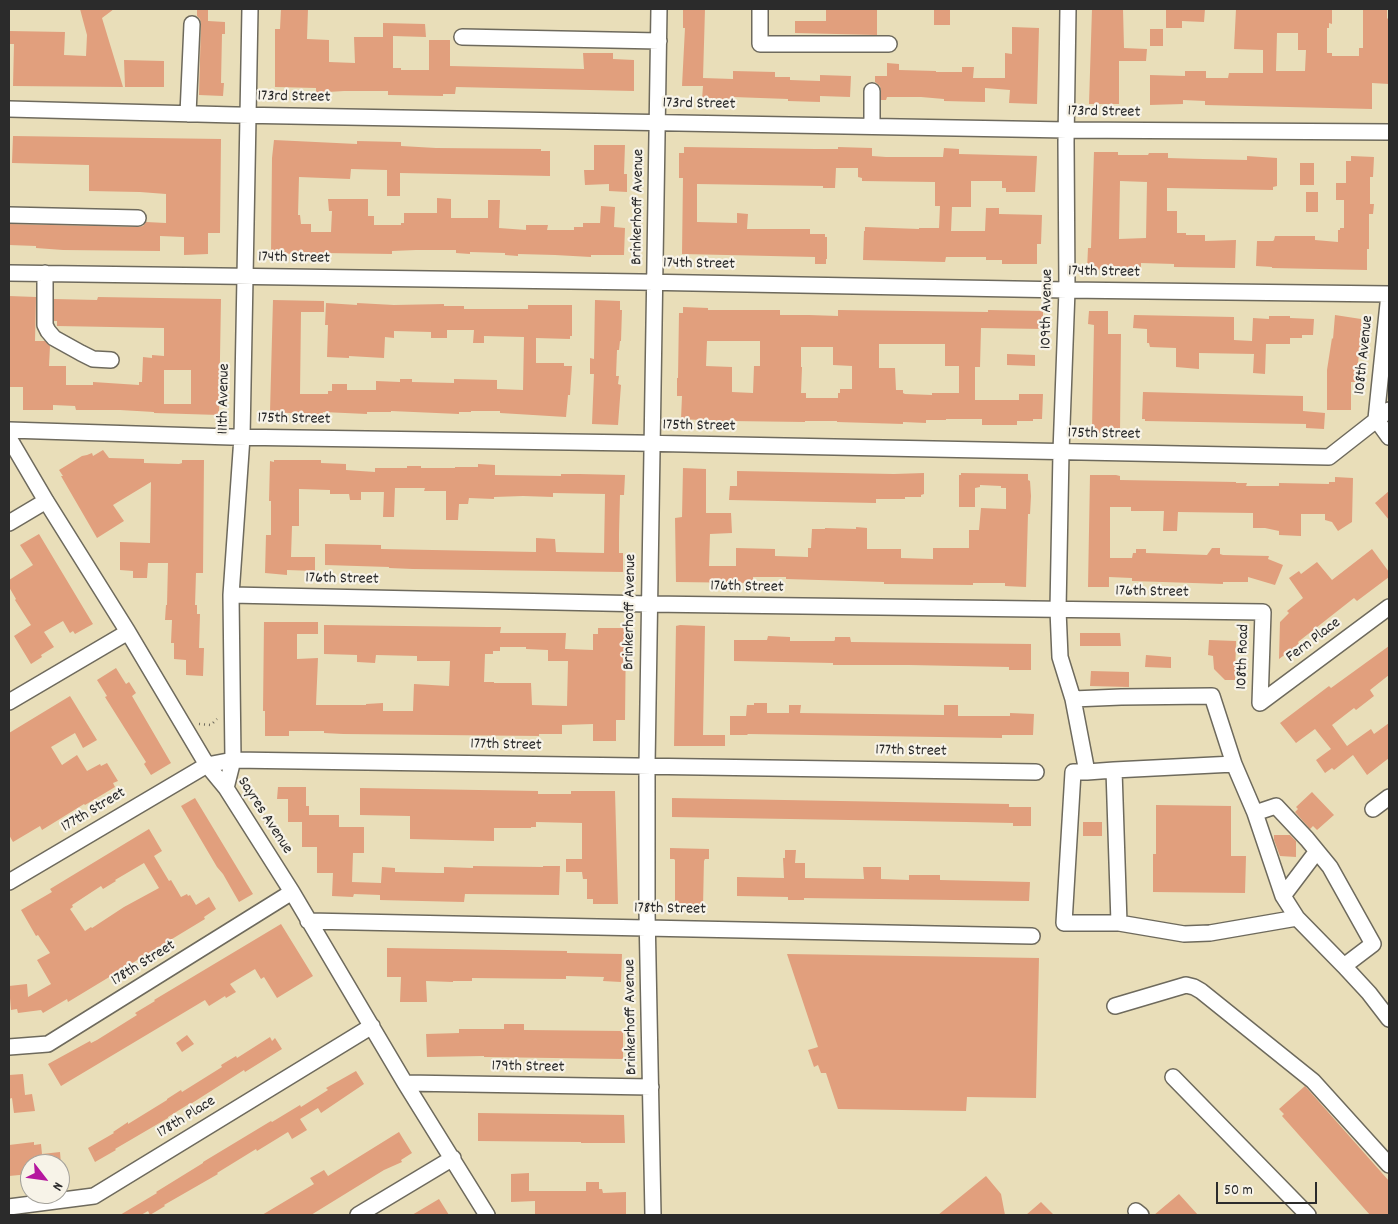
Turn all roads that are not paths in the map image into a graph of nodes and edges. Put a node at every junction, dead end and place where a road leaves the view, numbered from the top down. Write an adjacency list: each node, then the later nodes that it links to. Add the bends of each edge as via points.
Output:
1 (250, 9): 12 (street, 111th Avenue)
2 (659, 9): 7 (street, Brinkerhoff Avenue)
3 (760, 9): 8 (street, via 760,44)
4 (1068, 9): 15 (street, 109th Avenue)
5 (192, 24): 11 (street)
6 (462, 37): 7 (street)
7 (659, 41): 13 (street, Brinkerhoff Avenue)
8 (889, 44)
9 (872, 91): 14 (street)
10 (9, 109): 11 (street, 173rd Street)
11 (188, 114): 12 (street, 173rd Street)
12 (248, 115): 13 (street, 173rd Street); 21 (street, 111th Avenue)
13 (658, 122): 14 (street, 173rd Street); 22 (street, Brinkerhoff Avenue)
14 (872, 126): 15 (street, 173rd Street)
15 (1067, 130): 16 (street, 173rd Street); 23 (street, 109th Avenue)
16 (1389, 132)
17 (9, 215): 18 (street)
18 (138, 218)
19 (9, 273): 20 (street, 174th Street)
20 (45, 273): 21 (street, 174th Street); 25 (street, via 45,325 48,331 81,353)
21 (246, 276): 22 (street, 174th Street); 29 (street, 111th Avenue)
22 (656, 282): 23 (street, 174th Street); 32 (street, Brinkerhoff Avenue)
23 (1067, 290): 24 (street, 174th Street); 33 (street, 109th Avenue)
24 (1389, 294): 27 (street, 108th Avenue)
25 (111, 360)
26 (1389, 410): 27 (street, 175th Street)
27 (1376, 419): 30 (street); 33 (street, 175th Street, via 1329,457)
28 (9, 430): 29 (street, 175th Street)
29 (242, 437): 32 (street, 175th Street); 36 (street, 111th Avenue)
30 (1389, 437)
31 (9, 438): 34 (street, Sayres Avenue)
32 (652, 443): 33 (street, 175th Street); 37 (street, Brinkerhoff Avenue)
33 (1061, 452): 39 (street, 109th Avenue)
34 (46, 501): 35 (street); 41 (street, Sayres Avenue)
35 (9, 523)
36 (231, 595): 37 (street, 176th Street); 45 (street, 111th Avenue)
37 (649, 604): 39 (street, 176th Street); 48 (street, Brinkerhoff Avenue)
38 (1389, 607): 44 (street, Fern Place)
39 (1058, 610): 40 (street, 176th Street); 42 (street, 109th Avenue, via 1060,657)
40 (1263, 612): 44 (street, 108th Road)
41 (128, 632): 43 (street); 47 (street, Sayres Avenue)
42 (1073, 699): 46 (street, via 1212,696); 51 (street, 109th Avenue)
43 (9, 702)
44 (1260, 703)
45 (233, 760): 47 (street, 177th Street); 48 (street, 177th Street); 52 (street, 111th Avenue)
46 (1234, 764): 49 (street); 55 (street)
47 (207, 765): 52 (street, Sayres Avenue); 57 (street, 177th Street)
48 (647, 765): 50 (street, 177th Street); 63 (street, Brinkerhoff Avenue)
49 (1114, 770): 51 (street); 62 (street)
50 (1036, 772)
51 (1087, 772): 62 (street, via 1073,772 1064,923)
52 (226, 788): 58 (street, Sayres Avenue)
53 (1389, 797): 54 (street)
54 (1373, 809)
55 (1255, 813): 56 (street, via 1276,806); 59 (street)
56 (1317, 851): 59 (street); 65 (street, via 1330,867 1374,944)
57 (9, 882)
58 (292, 892): 61 (street, Sayres Avenue); 69 (street, 178th Street, via 48,1044)
59 (1283, 896): 60 (street)
60 (1297, 918): 62 (street, via 1210,933 1184,934); 65 (street)
61 (308, 921): 63 (street, 178th Street); 68 (street, Sayres Avenue)
62 (1119, 922)
63 (648, 927): 64 (street, 178th Street); 72 (street, Brinkerhoff Avenue)
64 (1032, 936)
65 (1344, 966): 67 (street)
66 (1115, 1006): 74 (street, via 1186,985 1201,991 1313,1081)
67 (1389, 1019)
68 (372, 1026): 71 (street, Sayres Avenue); 75 (street, 178th Place, via 94,1196)
69 (9, 1047)
70 (1173, 1077): 79 (street)
71 (406, 1083): 72 (street, 179th Street); 73 (street, Sayres Avenue)
72 (651, 1087): 78 (street, Brinkerhoff Avenue)
73 (452, 1158): 76 (street); 77 (street, Sayres Avenue)
74 (1389, 1165)
75 (9, 1207)
76 (358, 1215)
77 (487, 1215)
78 (653, 1215)
79 (1308, 1215)

